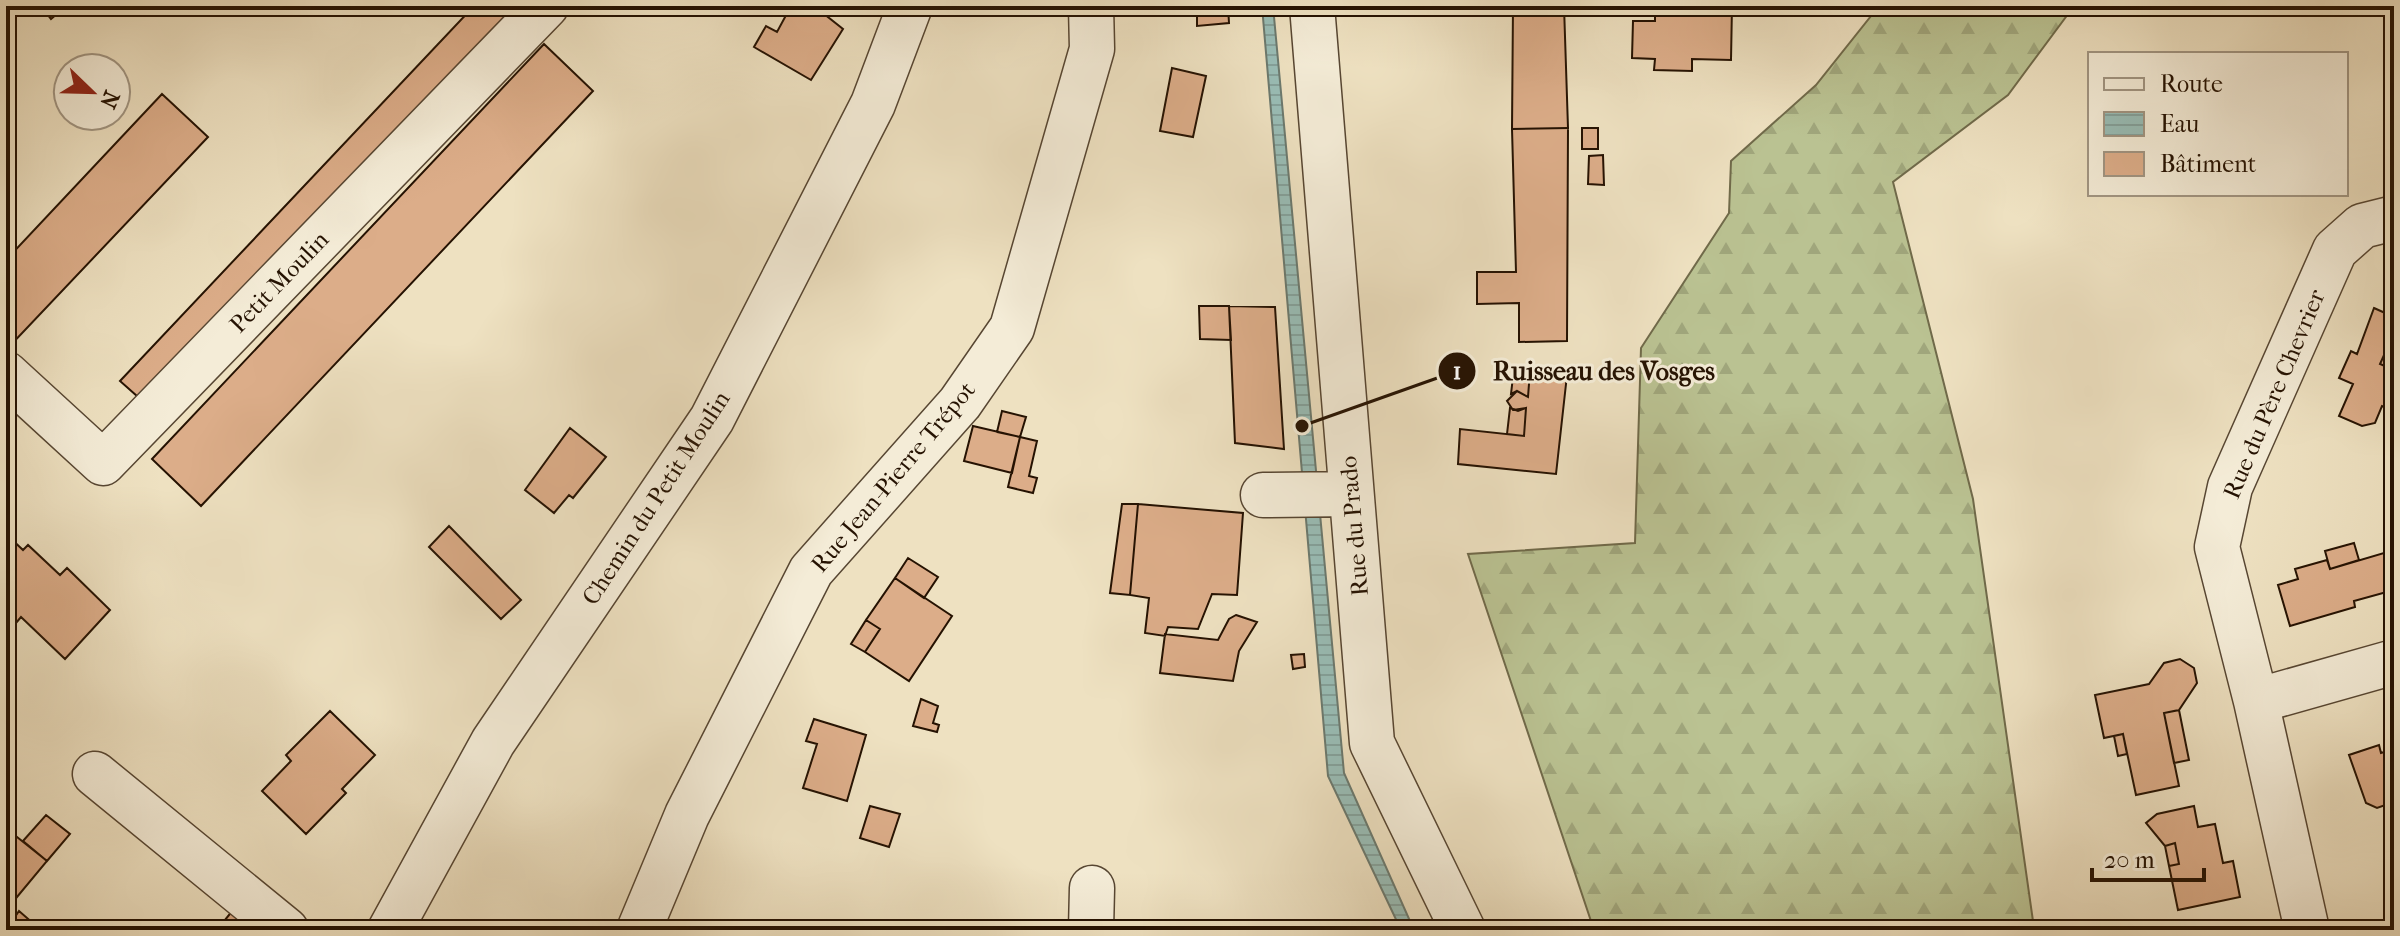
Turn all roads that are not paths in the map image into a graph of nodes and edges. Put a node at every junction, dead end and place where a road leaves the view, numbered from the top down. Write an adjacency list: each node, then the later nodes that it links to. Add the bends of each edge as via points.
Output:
1 (546, 6): 6 (street, Petit Moulin, via 103,463)
2 (910, 6): 13 (street, Chemin du Petit Moulin, via 873,104 712,419 493,742)
3 (1091, 6): 14 (street, Rue Jean-Pierre Trépot, via 1092,49 1012,328 960,403 811,571 687,815)
4 (1312, 6): 7 (street, Rue du Prado)
5 (2394, 218): 10 (street, Rue du Père Chevrier, via 2362,226 2335,250 2230,487 2217,547)
6 (6, 374)
7 (1351, 494): 8 (street); 15 (street, Rue du Prado, via 1372,743)
8 (1263, 495)
9 (2394, 662): 10 (street)
10 (2256, 701): 16 (street, Rue du Père Chevrier)
11 (95, 774): 12 (street)
12 (286, 930)
13 (390, 930)
14 (639, 930)
15 (1463, 930)
16 (2307, 930)

